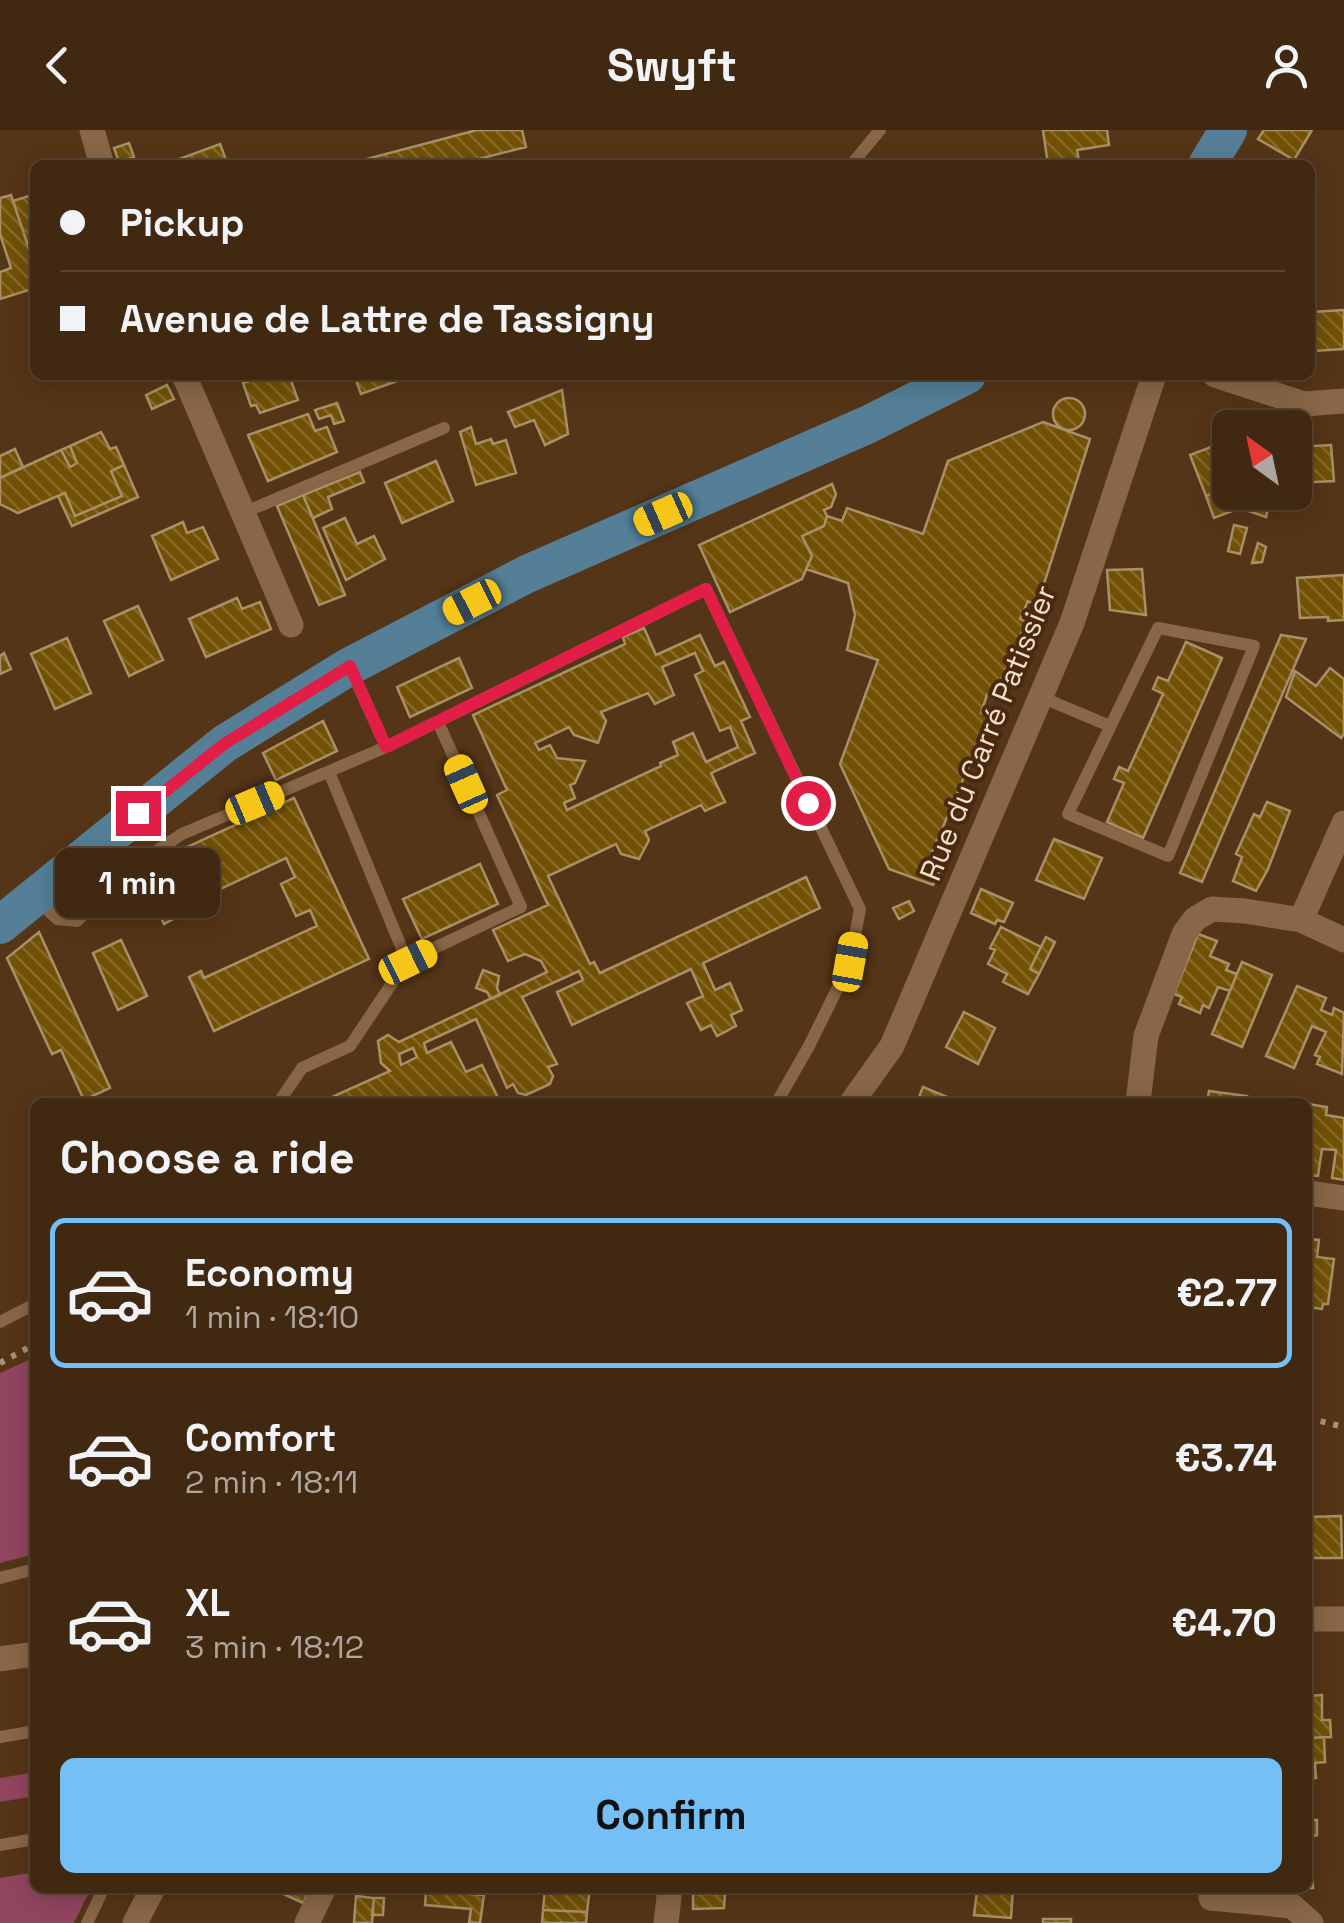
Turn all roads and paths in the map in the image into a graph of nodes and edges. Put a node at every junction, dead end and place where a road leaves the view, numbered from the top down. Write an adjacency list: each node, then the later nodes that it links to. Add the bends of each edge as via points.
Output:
1 (92, 130): 4 (street)
2 (880, 130): 5 (lane)
3 (1228, 130): 6 (main road)
4 (101, 160)
5 (855, 160)
6 (1210, 160)
7 (192, 380): 13 (street)
8 (957, 380): 15 (main road, via 527,574)
9 (1152, 380): 16 (street, Rue du Carré Patissier)
10 (1230, 380): 11 (street, via 1304,404)
11 (1344, 401)
12 (444, 428): 13 (lane)
13 (243, 513): 14 (street)
14 (290, 625)
15 (350, 666): 19 (lane); 22 (main road, via 224,744)
16 (1041, 697): 18 (lane); 29 (street, Rue du Carré Patissier, via 892,1046)
17 (438, 722): 19 (lane); 26 (lane, via 521,907); 28 (lane, via 706,589 860,910 850,962)
18 (1110, 726): 18 (lane, via 1158,628 1254,646 1168,856 1068,814)
19 (386, 747): 20 (lane)
20 (328, 772): 22 (lane, via 182,834 133,866 77,921 57,918); 26 (lane)
21 (1344, 822): 23 (street)
22 (34, 897): 24 (main road)
23 (1301, 920): 25 (street); 30 (street, via 1212,909 1194,918 1146,1036)
24 (0, 925)
25 (1344, 940)
26 (408, 962): 27 (lane, via 350,1046 302,1068)
27 (281, 1098)
28 (779, 1098)
29 (855, 1098)
30 (1138, 1098)
31 (1312, 1194): 32 (street)
32 (1344, 1198)
33 (30, 1307): 34 (lane)
34 (0, 1322)
35 (30, 1347): 36 (path)
36 (0, 1363)
37 (1312, 1419): 38 (path)
38 (1344, 1427)
39 (30, 1570): 40 (lane)
40 (0, 1578)
41 (1312, 1619): 42 (street)
42 (1344, 1619)
43 (30, 1655): 44 (street)
44 (0, 1659)
45 (30, 1732): 46 (lane)
46 (0, 1737)
47 (30, 1840): 48 (lane)
48 (0, 1845)
49 (102, 1893): 54 (lane)
50 (150, 1893): 55 (street)
51 (322, 1893): 56 (street)
52 (669, 1893): 57 (street)
53 (1210, 1903): 58 (street, via 1292,1906)
54 (87, 1923)
55 (134, 1923)
56 (307, 1923)
57 (666, 1923)
58 (1311, 1923)

